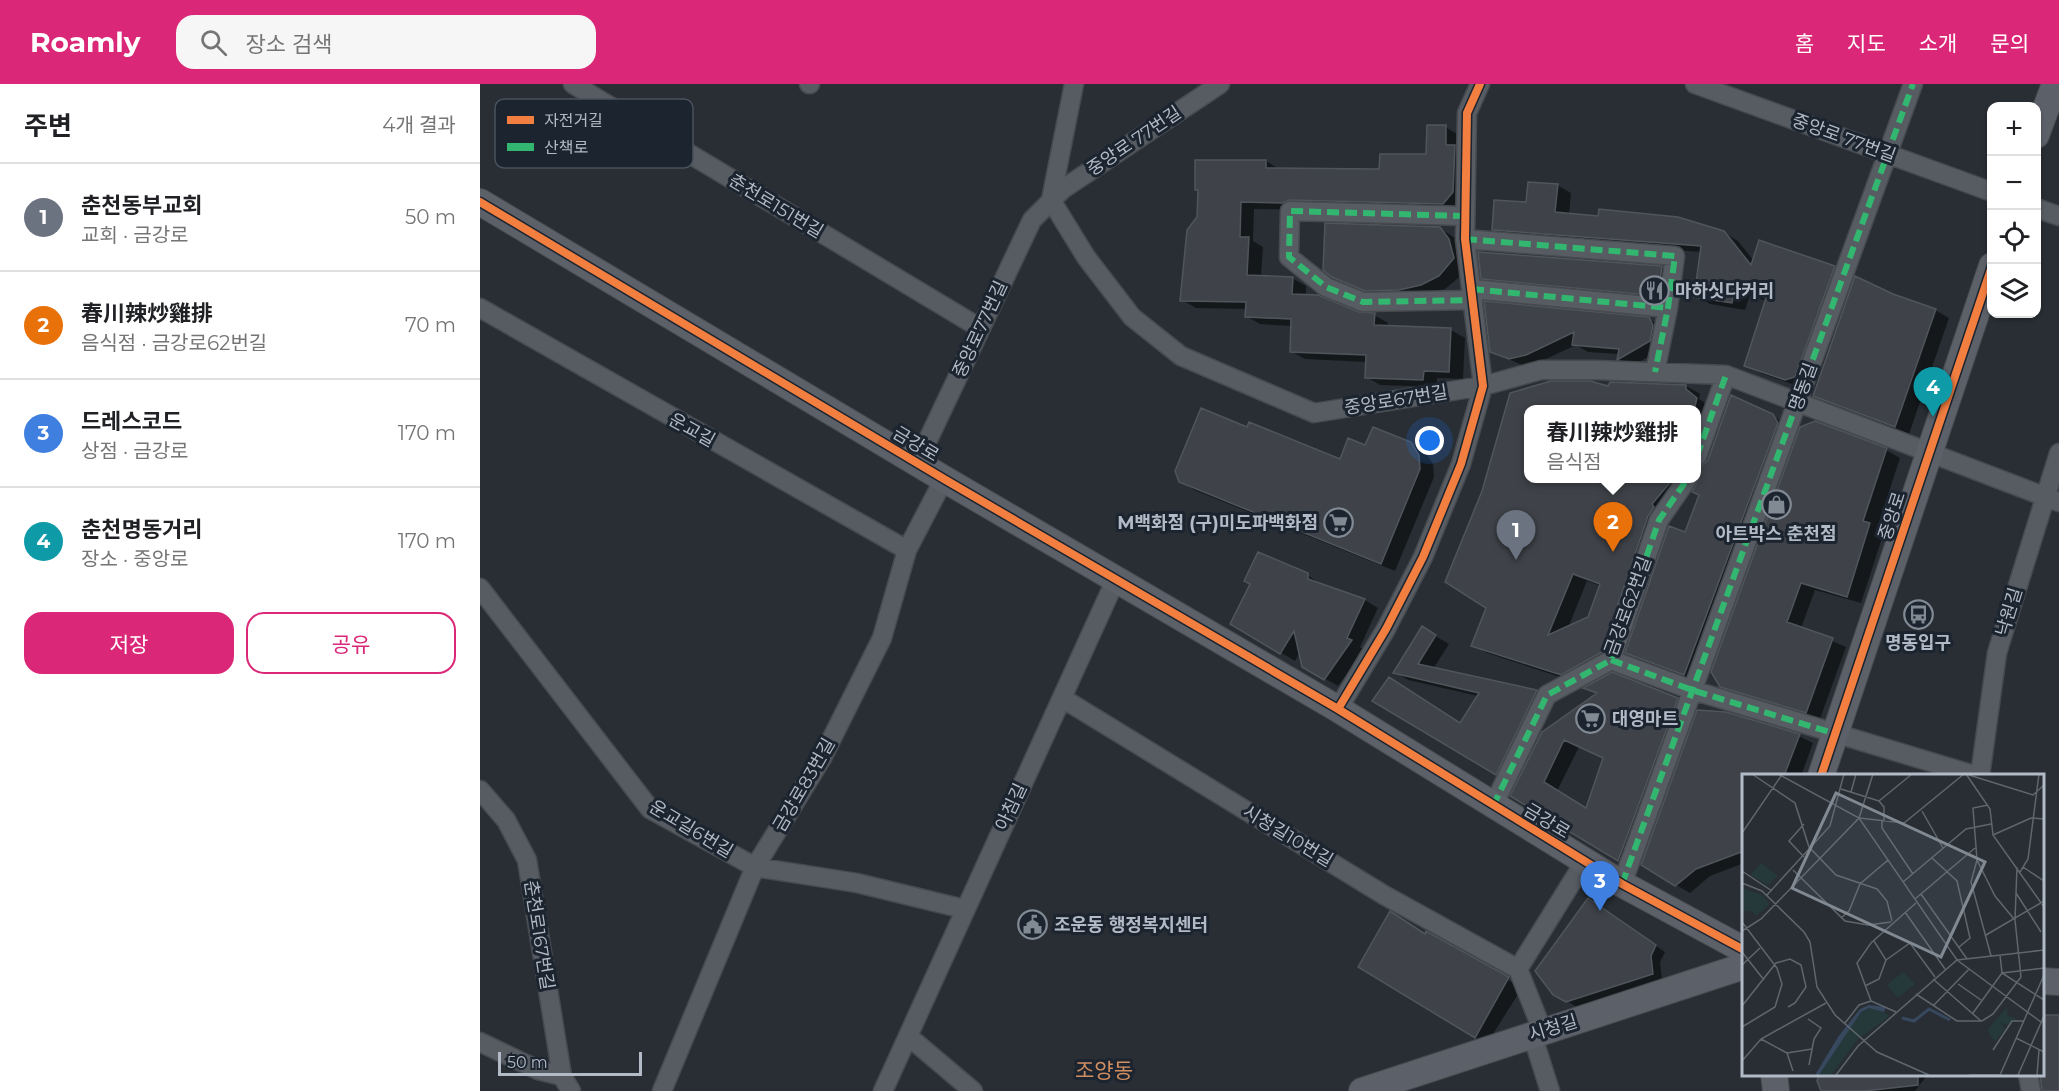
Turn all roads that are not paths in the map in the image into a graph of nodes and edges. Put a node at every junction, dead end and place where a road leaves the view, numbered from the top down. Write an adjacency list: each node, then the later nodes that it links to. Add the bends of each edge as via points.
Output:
1 (573, 84): 8 (street, 춘천로151번길)
2 (1074, 84): 13 (street)
3 (1220, 84): 13 (street, 중앙로 77번길)
4 (1480, 84): 16 (street, via 1467,113)
5 (1695, 84): 10 (street, 중앙로 77번길)
6 (1913, 84): 10 (street, 명동길)
7 (2055, 84): 9 (street)
8 (598, 99)
9 (2041, 124)
10 (1888, 154): 12 (street, 중앙로 77번길); 27 (street, 명동길)
11 (693, 156): 23 (street, 춘천로151번길)
12 (1987, 190)
13 (1051, 200): 23 (street, 중앙로77번길, via 1032,220); 26 (street, 중앙로67번길, via 1086,257 1132,317 1181,357 1314,413)
14 (480, 202): 31 (street, 금강로)
15 (2041, 209): 17 (street)
16 (1465, 216): 18 (street); 20 (street, via 1290,211 1289,257 1326,287 1363,302)
17 (2059, 216)
18 (1465, 239): 20 (street); 22 (street, via 1675,256)
19 (1987, 281): 29 (street, 중앙로)
20 (1473, 295): 22 (street); 26 (street)
21 (480, 308): 35 (street, 운교길)
22 (1668, 309): 24 (street)
23 (980, 328): 31 (street, 중앙로77번길)
24 (1655, 372): 25 (street, 중앙로67번길); 26 (street, 중앙로67번길, via 1541,370)
25 (1726, 375): 27 (street, 중앙로67번길); 28 (street)
26 (1483, 386): 41 (street, via 1461,464 1423,557)
27 (1797, 404): 29 (street, 중앙로67번길); 39 (street, 명동길)
28 (1701, 445)
29 (1930, 451): 34 (street, 중앙로67번길); 42 (street, 중앙로)
30 (2059, 453): 34 (street, 낙원길)
31 (917, 463): 32 (street, 금강로)
32 (944, 479): 35 (street, 금강로83번길); 36 (street, 금강로)
33 (1685, 483): 38 (street, 금강로62번길, via 1659,520)
34 (2052, 498): 45 (street, 낙원길, via 1997,653)
35 (907, 550): 49 (street, 금강로83번길, via 882,638 822,758)
36 (1116, 579): 40 (street, 아침길); 41 (street, 금강로)
37 (480, 588): 49 (street, 운교길6번길, via 650,809)
38 (1611, 660): 39 (street); 47 (street, 금강로62번길, via 1547,695)
39 (1692, 690): 42 (street); 50 (street, 명동길)
40 (1062, 698): 51 (street, 아침길); 54 (street, 시청길10번길, via 1384,895)
41 (1338, 709): 47 (street, 금강로)
42 (1836, 734): 43 (street, 중앙로); 44 (street)
43 (1822, 774)
44 (1971, 774)
45 (1978, 774)
46 (480, 790): 62 (street, 춘천로167번길, via 506,820 527,860)
47 (1493, 806): 48 (street, 금강로)
48 (1585, 861): 50 (street, 금강로); 54 (street)
49 (755, 867): 51 (street, 운교길6번길, via 857,883); 63 (street, 금강로83번길)
50 (1622, 884): 52 (street, 금강로)
51 (964, 909): 58 (street, 아침길)
52 (1742, 949)
53 (1742, 967): 57 (street, 시청길)
54 (1518, 969): 57 (street)
55 (2044, 981): 56 (street)
56 (2059, 982)
57 (1538, 1033): 66 (street, 시청길); 67 (street)
58 (908, 1036): 64 (street, 아침길); 65 (street)
59 (480, 1042): 62 (street)
60 (1774, 1076): 68 (street)
61 (2028, 1076): 69 (street)
62 (567, 1084)
63 (662, 1091)
64 (883, 1091)
65 (974, 1091)
66 (1362, 1091)
67 (1550, 1091)
68 (1776, 1091)
69 (2031, 1091)

